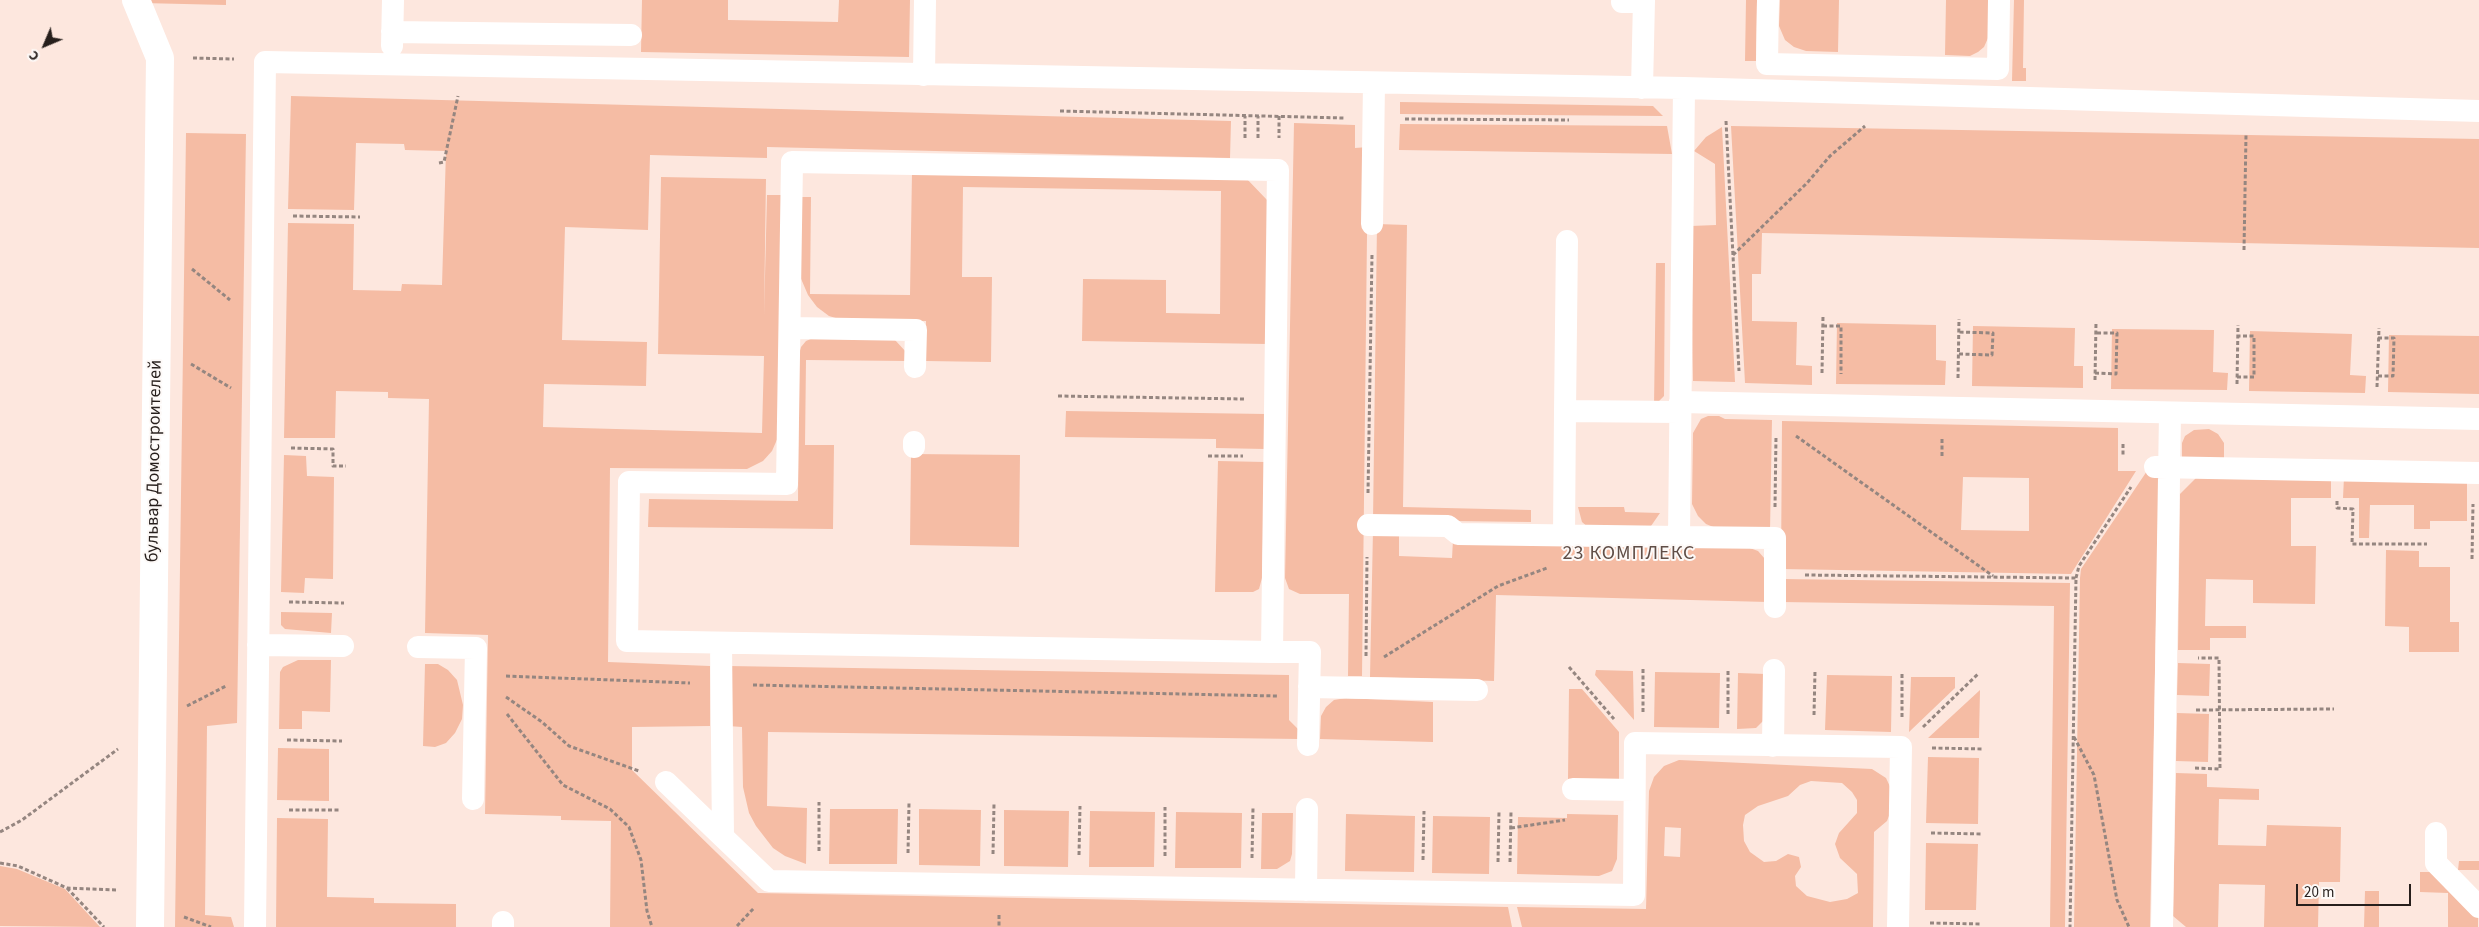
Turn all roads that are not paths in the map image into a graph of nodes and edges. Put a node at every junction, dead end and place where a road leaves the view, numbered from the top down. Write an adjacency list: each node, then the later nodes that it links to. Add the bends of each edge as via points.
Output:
1 (136, 0): 50 (street, бульвар Домостроителей, via 160,58)
2 (393, 0): 8 (lane)
3 (925, 0): 11 (lane)
4 (1768, 0): 5 (lane, via 1767,64 1998,69)
5 (1999, 0)
6 (1644, 1): 7 (lane); 13 (lane)
7 (1622, 2)
8 (392, 32): 9 (lane); 10 (lane)
9 (631, 35)
10 (392, 65): 11 (lane); 31 (lane, via 265,62)
11 (924, 74): 12 (lane)
12 (1374, 83): 13 (lane); 16 (lane)
13 (1642, 88): 14 (lane)
14 (1684, 88): 15 (lane); 20 (lane)
15 (2479, 111)
16 (1372, 224)
17 (1567, 241): 21 (lane)
18 (790, 328): 19 (lane, via 916,330); 30 (lane, via 788,484 629,482 627,641); 34 (lane, via 792,162 1278,170)
19 (915, 368)
20 (1680, 407): 21 (lane); 22 (lane, via 1740,404); 28 (lane)
21 (1565, 411): 27 (lane)
22 (2170, 412): 23 (lane); 24 (lane)
23 (2479, 419)
24 (2162, 467): 25 (lane); 52 (lane, via 2166,658)
25 (2476, 473)
26 (1368, 526): 27 (lane, via 1448,526 1458,534)
27 (1570, 536): 28 (lane)
28 (1679, 537): 29 (lane, via 1775,538)
29 (1775, 607)
30 (721, 643): 34 (lane); 46 (lane)
31 (258, 644): 32 (lane); 51 (lane)
32 (343, 646)
33 (418, 647): 43 (lane, via 476,648)
34 (1272, 652): 37 (lane, via 1310,652)
35 (1774, 670): 39 (lane)
36 (1478, 690): 37 (lane, via 1366,680)
37 (1309, 692): 38 (lane)
38 (1308, 745)
39 (1772, 746): 42 (lane, via 1639,743); 49 (lane, via 1901,748)
40 (666, 782): 46 (lane)
41 (1579, 789): 42 (lane)
42 (1634, 790): 47 (lane, via 1634,895)
43 (473, 799)
44 (1307, 809): 47 (lane)
45 (2436, 833): 48 (lane, via 2436,863)
46 (723, 837): 47 (lane, via 769,881)
47 (1306, 890)
48 (2479, 907)
49 (1898, 925)
50 (150, 927)
51 (255, 927)
52 (2162, 927)

